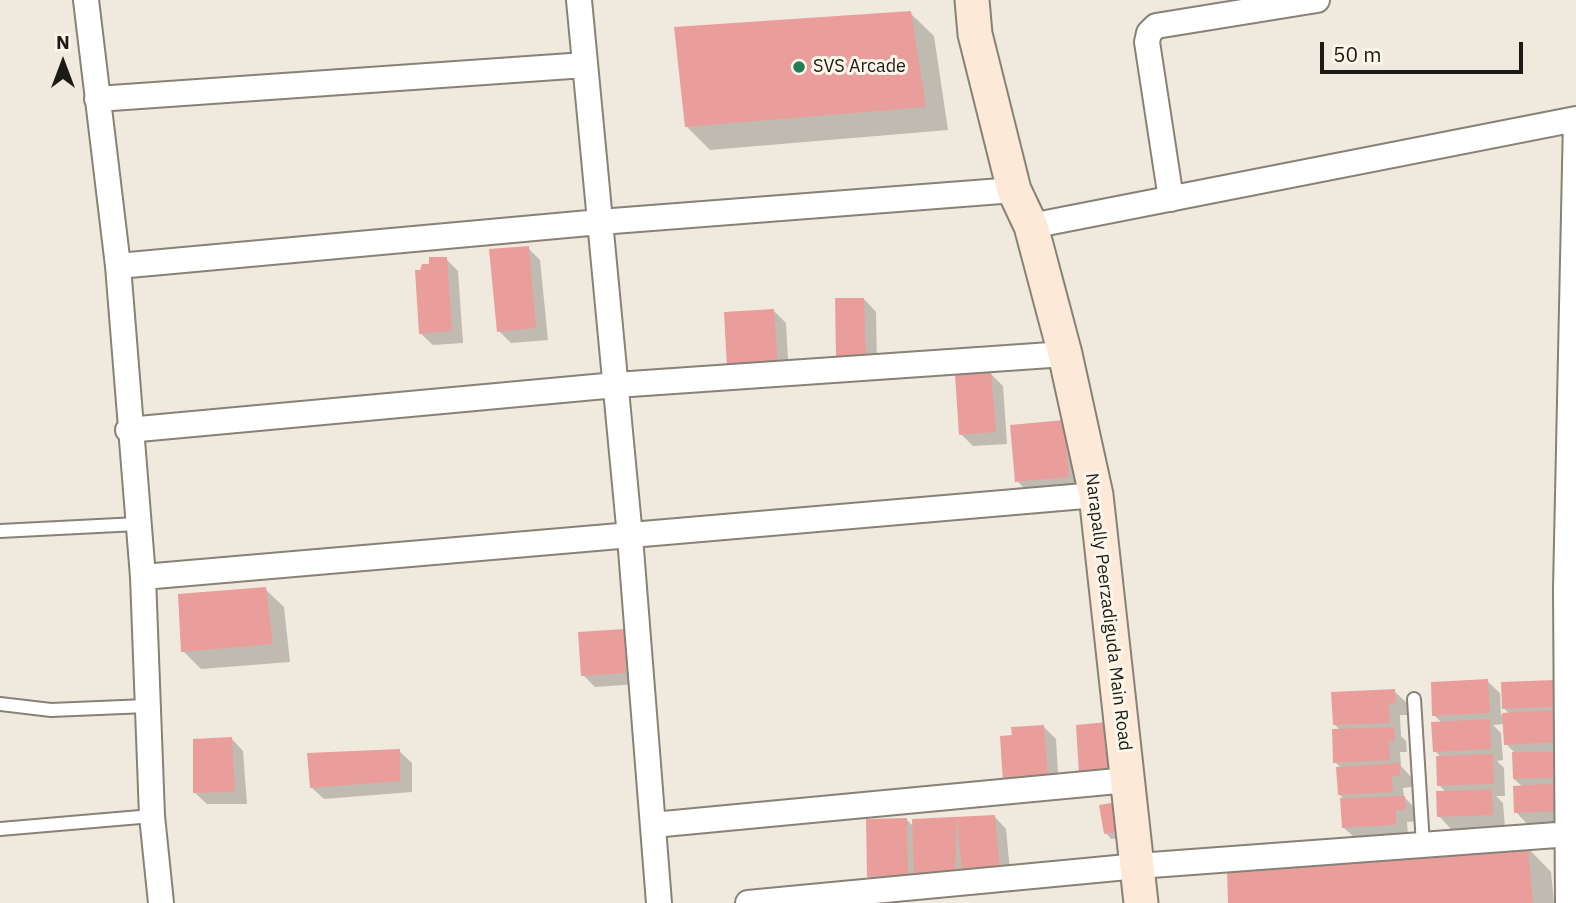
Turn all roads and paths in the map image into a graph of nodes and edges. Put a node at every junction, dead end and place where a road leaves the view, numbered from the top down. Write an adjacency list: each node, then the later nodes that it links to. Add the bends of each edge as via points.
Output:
1 (86, 0): 6 (street)
2 (579, 0): 5 (street)
3 (972, 0): 8 (street, Narapally Peerzadiguda Main Road, via 975,34)
4 (1317, 0): 9 (street, via 1156,26 1149,33)
5 (585, 65): 6 (street); 10 (street)
6 (97, 99): 12 (street)
7 (1575, 130): 9 (street); 21 (street)
8 (1014, 190): 10 (street); 11 (street, Narapally Peerzadiguda Main Road)
9 (1171, 199): 11 (street)
10 (600, 222): 12 (street); 14 (street)
11 (1031, 226): 13 (street, Narapally Peerzadiguda Main Road)
12 (118, 266): 15 (street)
13 (1065, 354): 14 (street); 16 (street, Narapally Peerzadiguda Main Road)
14 (616, 385): 15 (street); 19 (street)
15 (128, 430): 17 (street)
16 (1096, 495): 19 (street); 25 (street, Narapally Peerzadiguda Main Road)
17 (137, 524): 18 (lane); 20 (street)
18 (0, 531)
19 (630, 537): 20 (street); 27 (street)
20 (143, 577): 24 (street)
21 (1571, 588): 29 (street)
22 (1414, 699): 30 (lane)
23 (0, 704): 24 (lane, via 51,710)
24 (147, 706): 26 (street)
25 (1128, 780): 27 (street); 31 (street, Narapally Peerzadiguda Main Road)
26 (152, 816): 28 (lane); 33 (street)
27 (653, 825): 34 (street)
28 (0, 829)
29 (1570, 834): 30 (street); 37 (street)
30 (1423, 845): 31 (street)
31 (1138, 866): 32 (street); 36 (street, Narapally Peerzadiguda Main Road)
32 (833, 898): 35 (street)
33 (161, 903)
34 (659, 903)
35 (748, 903)
36 (1141, 903)
37 (1568, 903)

